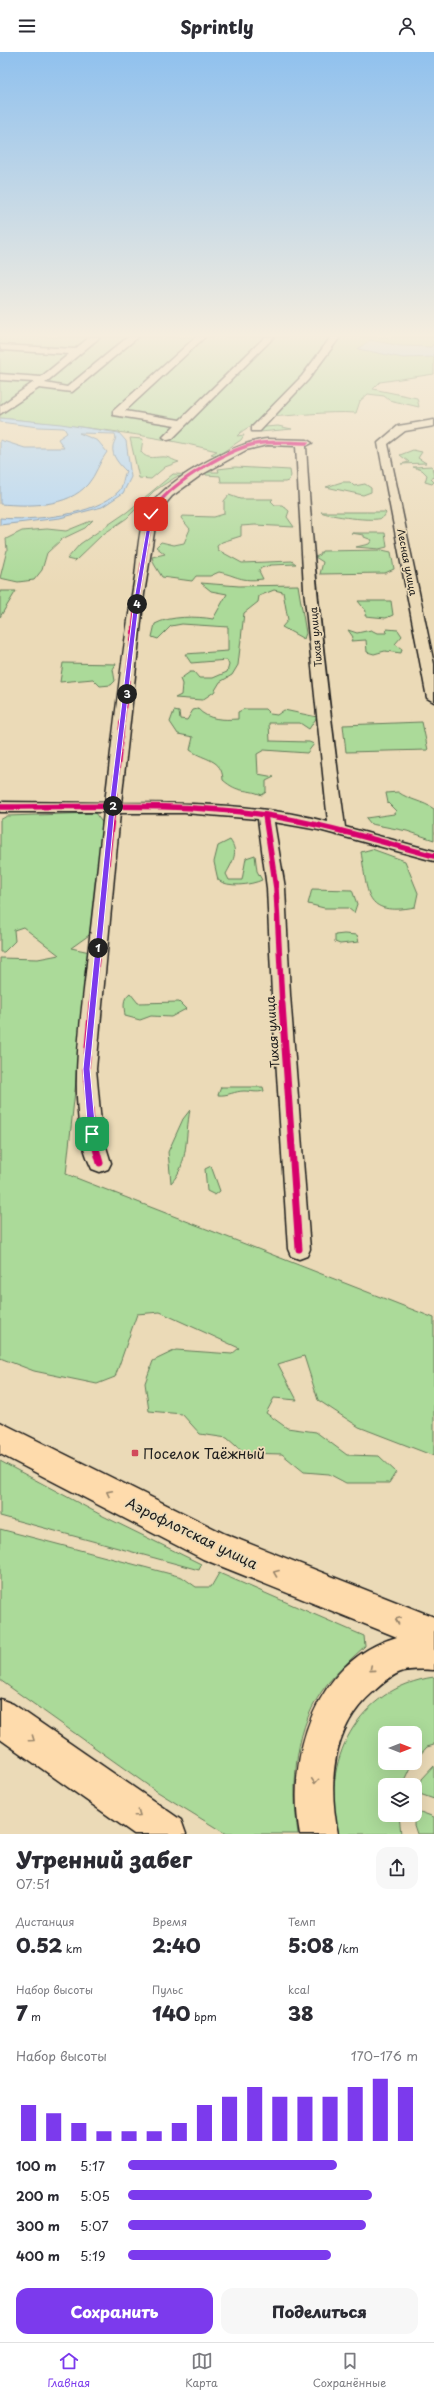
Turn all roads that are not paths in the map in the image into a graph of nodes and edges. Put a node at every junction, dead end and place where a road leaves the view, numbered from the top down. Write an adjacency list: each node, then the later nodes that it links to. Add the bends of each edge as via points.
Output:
1 (162, 420): 4 (street)
2 (186, 420): 4 (street)
3 (264, 420): 6 (street)
4 (183, 423): 7 (street)
5 (434, 423): 8 (street, Лесная улица, via 409,426 396,432 383,443)
6 (256, 429)
7 (168, 438)
8 (434, 698)
9 (0, 807): 10 (street)
10 (112, 808): 11 (street, via 184,808); 12 (street, Тихая улица, via 138,594 151,514 155,505 203,469 234,451 255,444 304,443 303,495 320,690); 14 (street, via 86,1069 92,1134)
11 (265, 815): 12 (street); 15 (street, Тихая улица, via 276,888)
12 (337, 830): 13 (street)
13 (434, 856)
14 (100, 1164)
15 (299, 1249)
16 (0, 1438): 17 (main road, Аэрофлотская улица, one-way to 16, via 215,1547)
17 (434, 1634)
18 (434, 1652): 21 (main road, one-way to 21, via 407,1651 385,1658 339,1701 326,1730 316,1763 314,1794)
19 (0, 1717): 20 (main road, one-way to 20)
20 (167, 1834)
21 (319, 1834)

